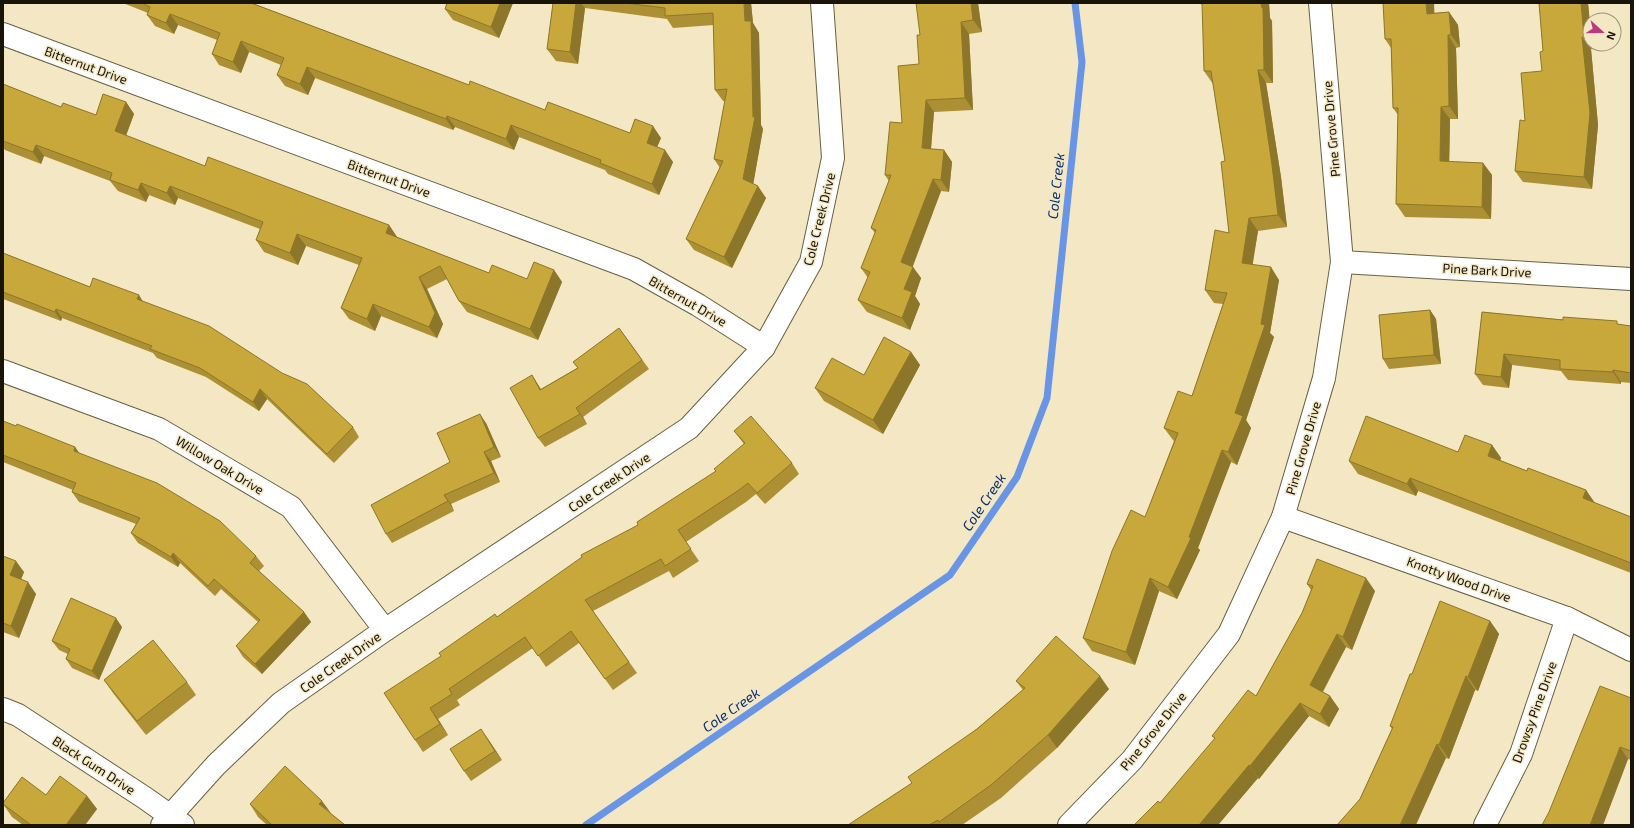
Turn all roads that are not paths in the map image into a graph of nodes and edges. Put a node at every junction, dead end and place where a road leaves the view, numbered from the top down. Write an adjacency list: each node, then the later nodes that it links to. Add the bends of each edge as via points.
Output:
1 (822, 3): 6 (street, Cole Creek Drive, via 833,158 811,262)
2 (1320, 3): 4 (street, Pine Grove Drive)
3 (3, 34): 6 (street, Bitternut Drive, via 634,269 698,305)
4 (1342, 262): 5 (street, Pine Bark Drive); 8 (street, Pine Grove Drive, via 1324,378)
5 (1631, 278)
6 (764, 347): 10 (street, Cole Creek Drive, via 689,428)
7 (3, 371): 10 (street, Willow Oak Drive, via 159,429 291,507)
8 (1283, 517): 9 (street, Knotty Wood Drive); 14 (street, Pine Grove Drive, via 1228,634 1132,760)
9 (1567, 618): 11 (street, Knotty Wood Drive); 15 (street, Drowsy Pine Drive, via 1520,754)
10 (385, 630): 13 (street, Cole Creek Drive, via 281,704 216,764)
11 (1631, 650)
12 (3, 709): 13 (street, Black Gum Drive, via 18,714)
13 (172, 822)
14 (1069, 825)
15 (1485, 825)

